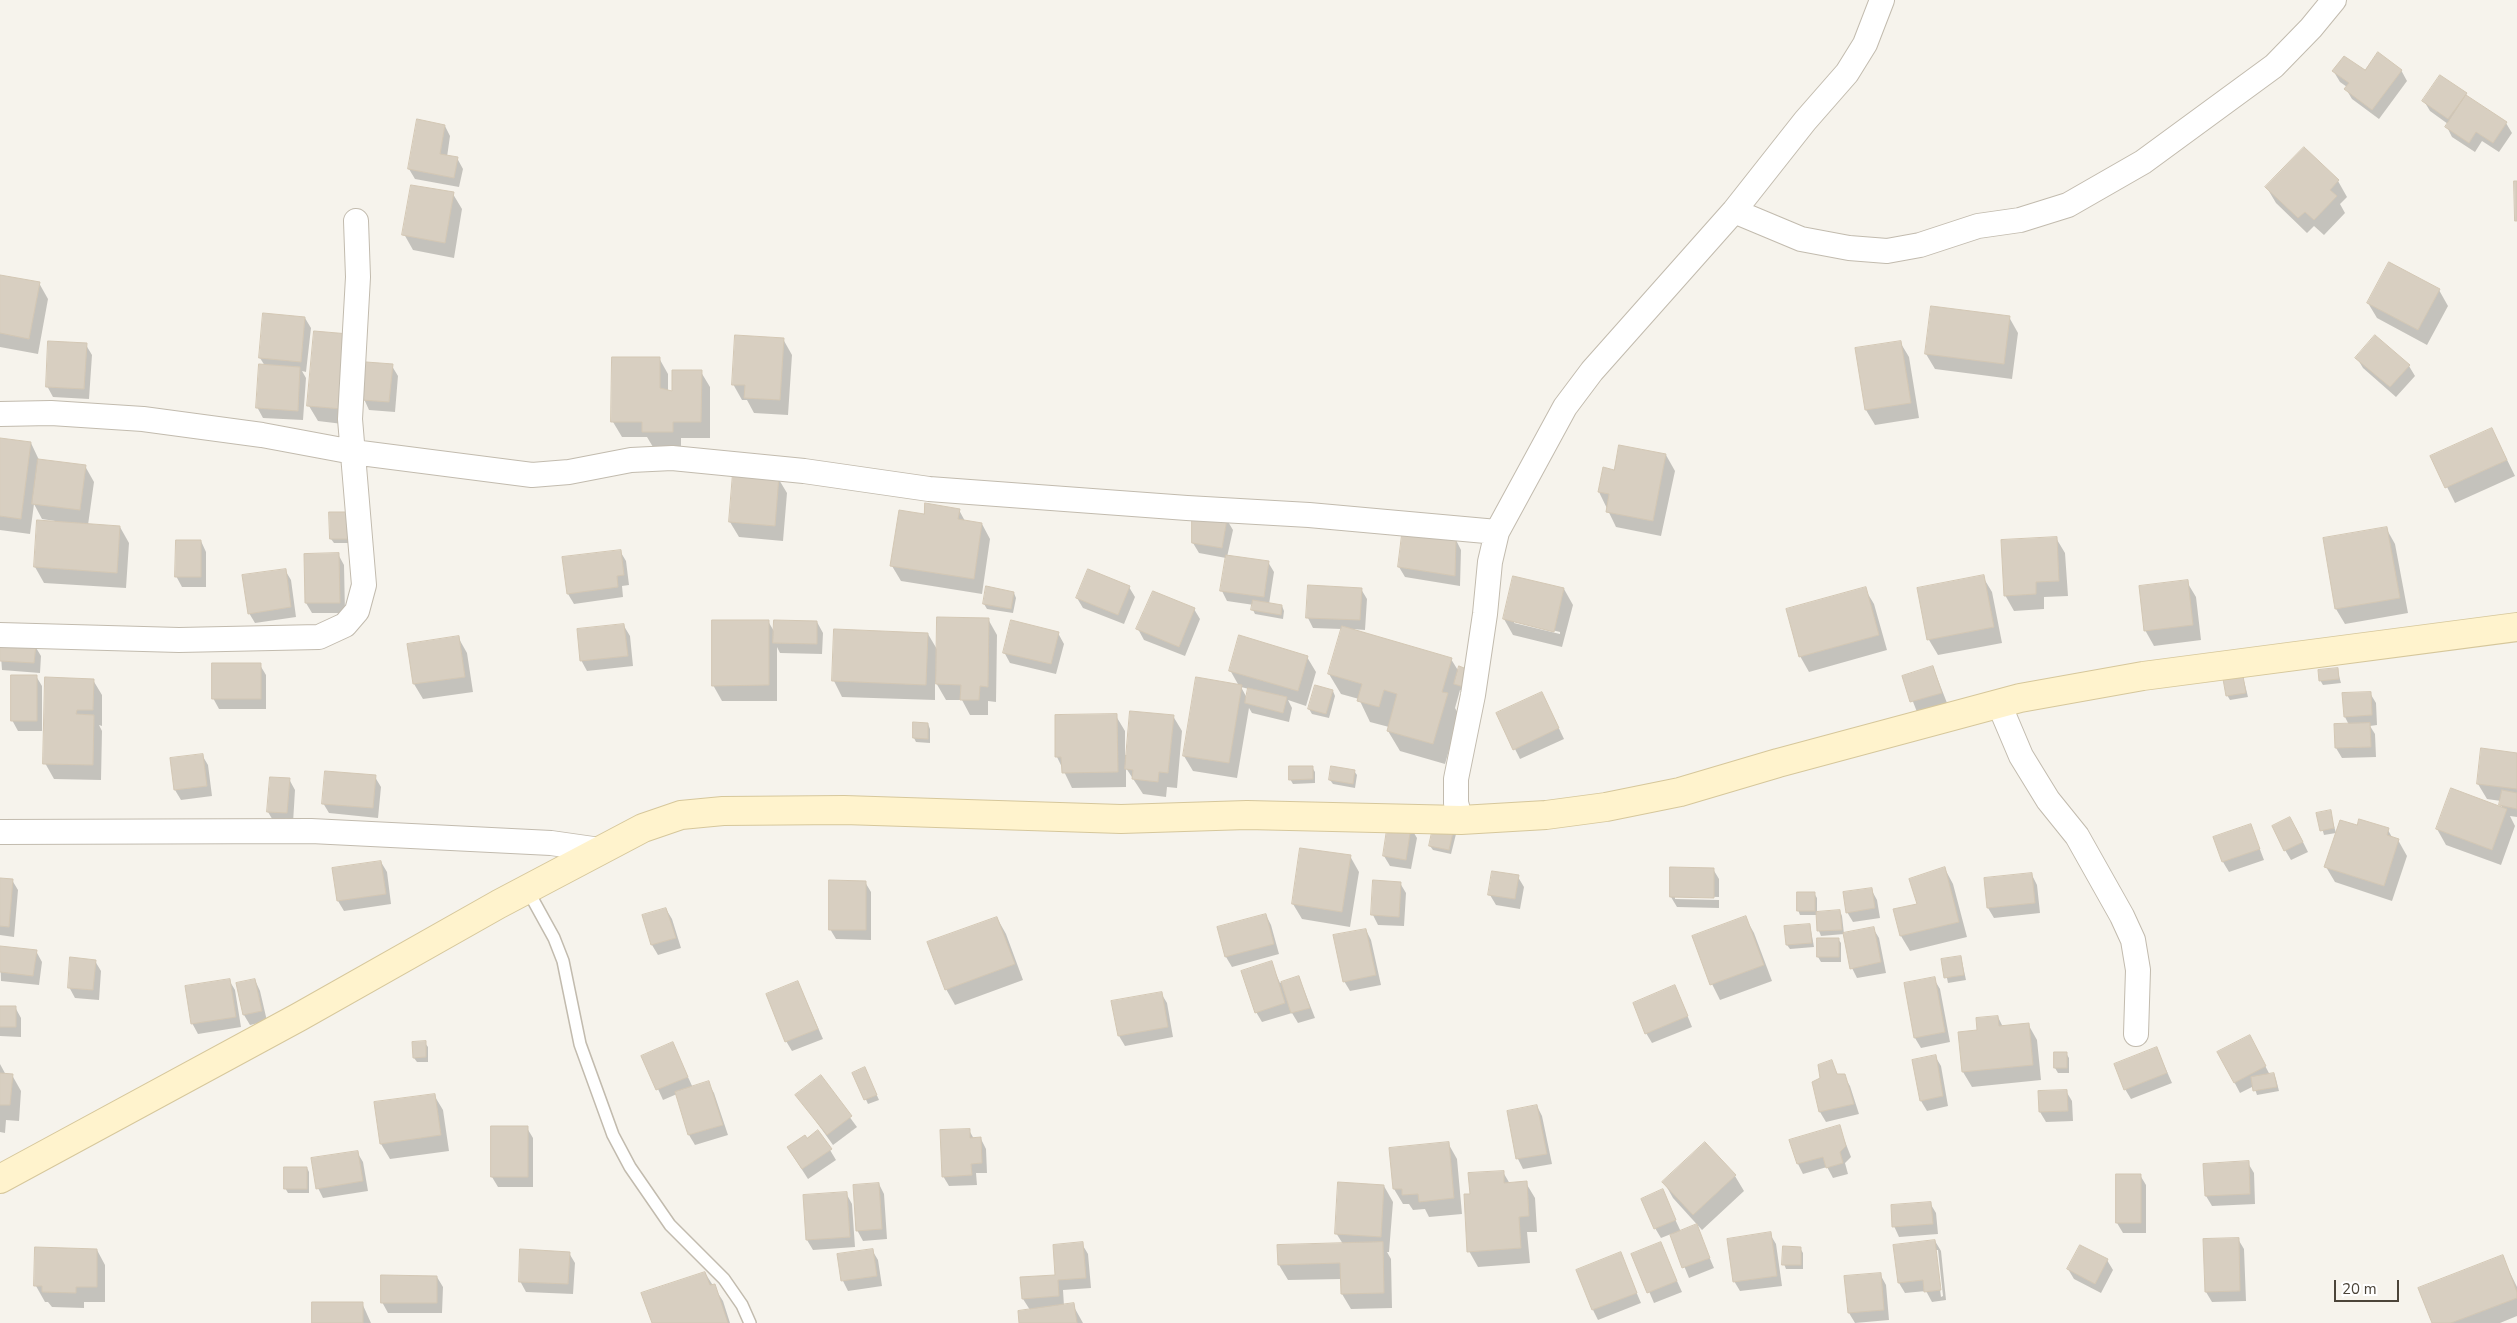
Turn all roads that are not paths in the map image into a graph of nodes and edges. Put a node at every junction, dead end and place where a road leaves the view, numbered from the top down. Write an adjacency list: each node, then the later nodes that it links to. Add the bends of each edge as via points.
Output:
1 (1882, 0): 3 (street, via 1865,44 1847,72)
2 (2334, 0): 3 (street, via 2274,66 2143,162 2068,205 2020,220 1978,226 1920,245 1886,251 1801,239)
3 (1734, 211): 7 (street, via 1598,364 1565,407)
4 (356, 221): 6 (street, via 358,277 350,419)
5 (0, 414): 6 (street, via 51,413 143,419 262,435)
6 (353, 452): 7 (street, via 532,475 569,472 630,460 715,460 929,489 1309,515); 9 (street, via 364,585 357,611 344,625 318,637 276,639)
7 (1497, 532): 11 (street, via 1490,562 1473,695 1456,779 1456,803)
8 (2517, 627): 10 (street, via 2143,676)
9 (0, 635)
10 (1999, 704): 11 (street, via 1680,792 1546,815); 15 (street, via 2021,756 2048,800 2077,836 2133,940 2138,970)
11 (1461, 820): 13 (street, via 1247,816 1121,819 844,810 724,811 681,816 643,828)
12 (0, 832): 13 (street, via 311,831 551,843)
13 (600, 850): 14 (street)
14 (527, 889): 16 (street); 17 (lane, via 554,938 580,1044 613,1135 630,1167 670,1225 724,1279)
15 (2136, 1034)
16 (0, 1179)
17 (750, 1323)

